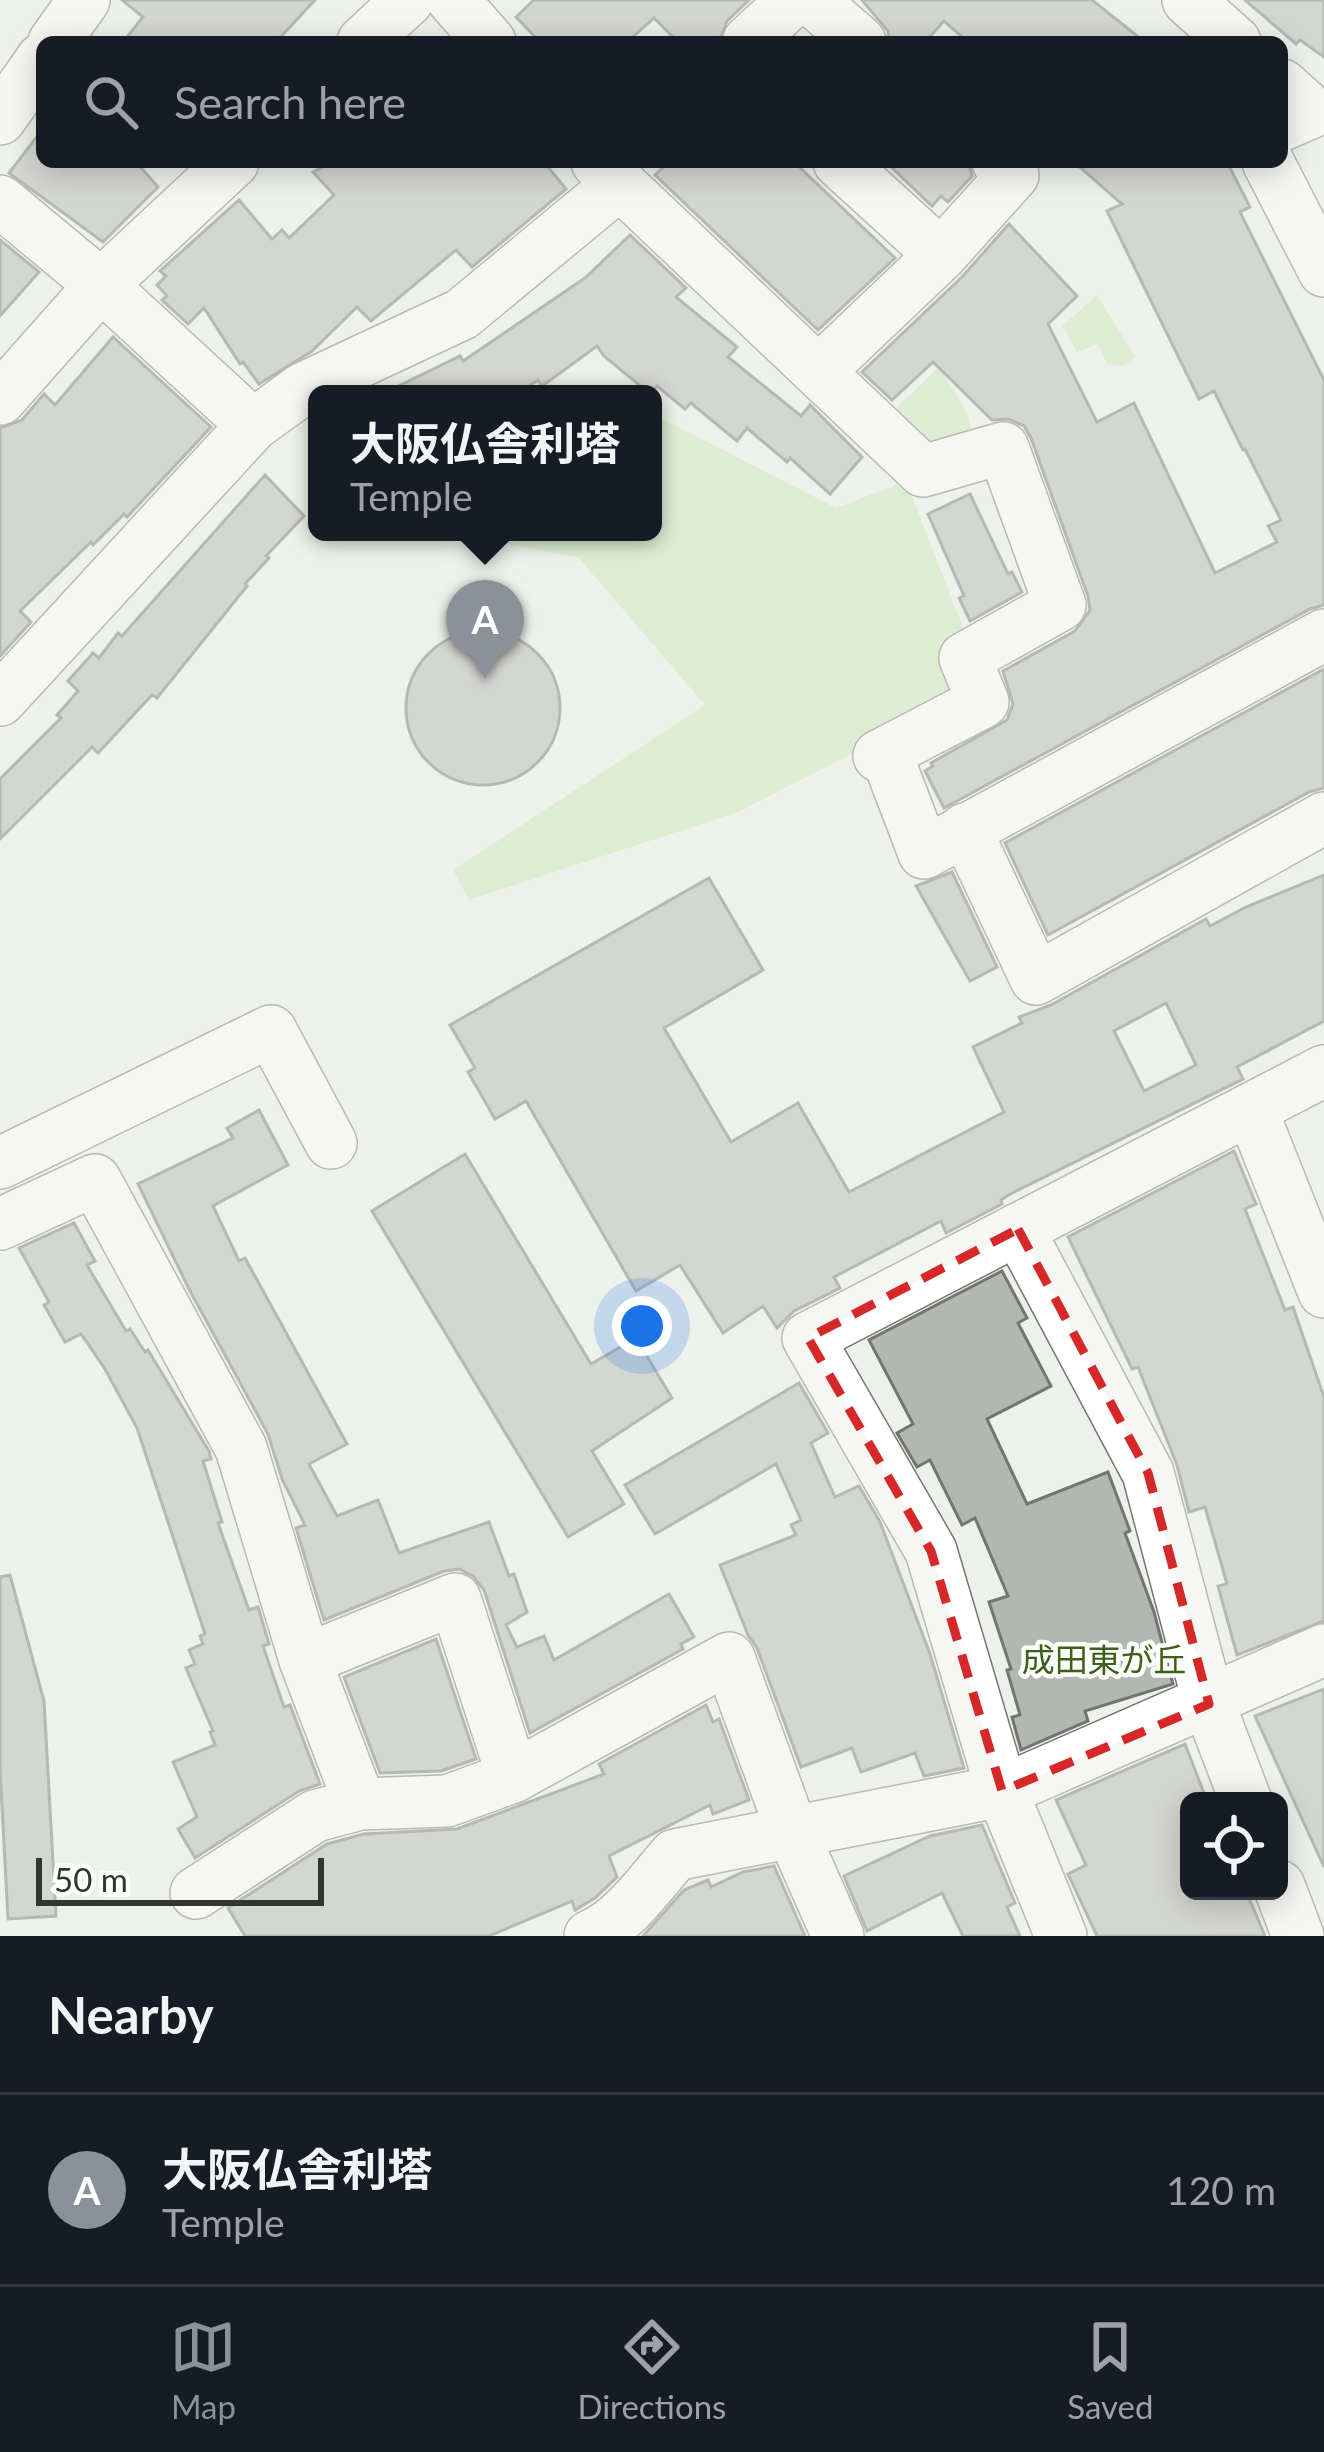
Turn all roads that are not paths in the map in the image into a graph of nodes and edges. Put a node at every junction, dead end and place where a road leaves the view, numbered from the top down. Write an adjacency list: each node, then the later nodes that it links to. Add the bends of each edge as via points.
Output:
1 (83, 0): 7 (street)
2 (408, 0): 8 (street)
3 (453, 0): 9 (street)
4 (793, 0): 10 (street)
5 (812, 0): 11 (street)
6 (1188, 0): 12 (street)
7 (58, 36)
8 (369, 36)
9 (485, 36)
10 (754, 36)
11 (853, 36)
12 (1228, 36)
13 (36, 68): 14 (street)
14 (0, 119)
15 (227, 168): 23 (street)
16 (846, 168): 21 (street)
17 (1005, 168): 21 (street, via 1013,175)
18 (1271, 168): 22 (street)
19 (606, 169): 24 (street); 25 (street, via 462,314)
20 (0, 200): 23 (street)
21 (941, 255): 24 (street)
22 (1324, 271)
23 (101, 285): 27 (street); 28 (street)
24 (820, 370): 32 (street, via 923,471 1003,448 1060,605 965,658 983,702 886,764 924,853)
25 (310, 385)
26 (308, 386): 28 (street)
27 (0, 399)
28 (253, 424): 30 (street)
29 (1324, 635): 32 (street)
30 (0, 700)
31 (1324, 818): 32 (street, via 1036,979)
32 (964, 829)
33 (1324, 1071): 34 (street)
34 (1252, 1111): 38 (street); 39 (street)
35 (332, 1143): 36 (street, via 271,1031)
36 (0, 1163)
37 (0, 1224): 41 (street, via 95,1180 241,1448)
38 (1018, 1228): 42 (street, via 1148,1473); 44 (street, via 808,1338 931,1551)
39 (1324, 1292)
40 (1324, 1650): 42 (street)
41 (305, 1660): 43 (street, via 454,1599); 46 (street)
42 (1209, 1704): 44 (street); 45 (street)
43 (513, 1778): 46 (street, via 447,1801); 47 (street, via 729,1658)
44 (1002, 1791): 47 (street); 52 (street)
45 (1243, 1792)
46 (360, 1804): 48 (street, via 315,1816)
47 (793, 1834): 50 (street, via 675,1855); 51 (street)
48 (196, 1893)
49 (1284, 1900): 53 (street)
50 (590, 1936)
51 (838, 1936)
52 (1061, 1936)
53 (1298, 1936)

